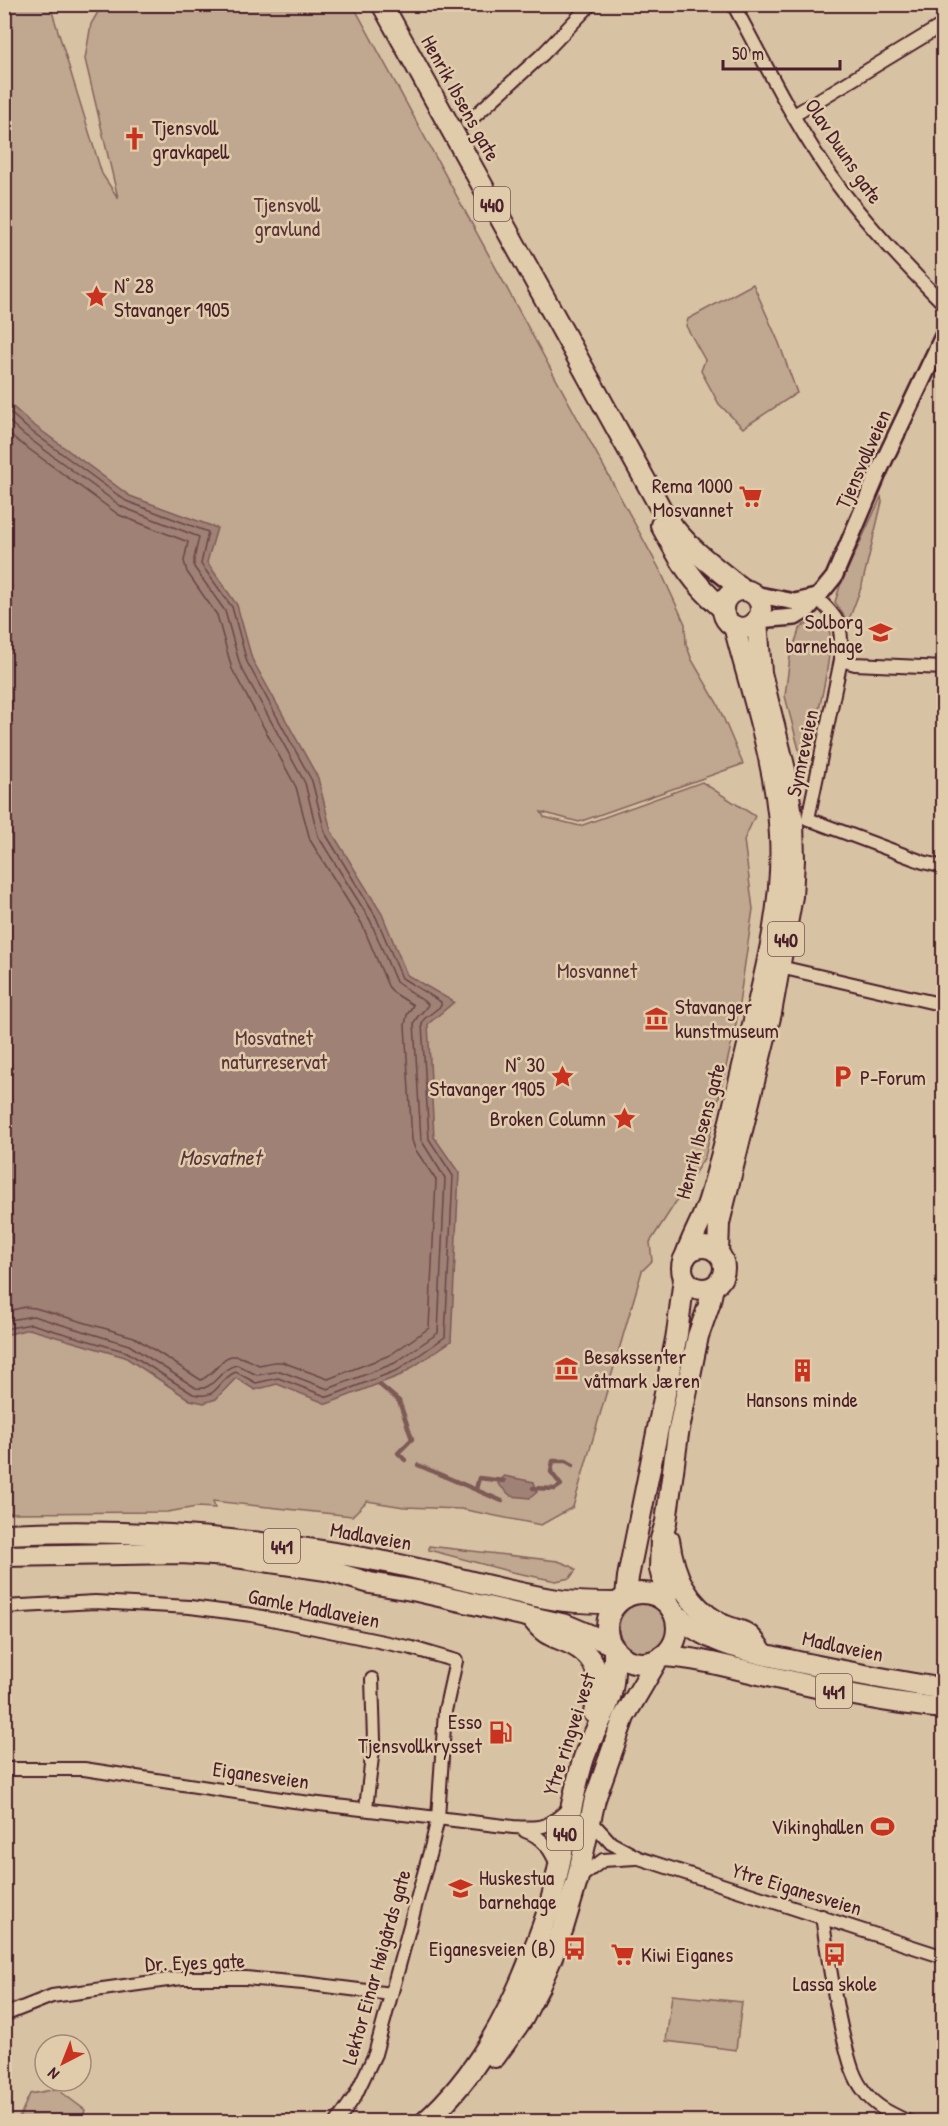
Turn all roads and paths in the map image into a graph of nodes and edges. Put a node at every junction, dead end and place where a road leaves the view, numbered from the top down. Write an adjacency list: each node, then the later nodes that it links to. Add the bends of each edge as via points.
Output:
1 (382, 4): 9 (main road, Henrik Ibsens gate / 440)
2 (591, 4): 6 (street)
3 (733, 4): 5 (street, Olav Duuns gate)
4 (944, 24): 5 (street)
5 (794, 115): 7 (street, Olav Duuns gate, via 837,183 900,261)
6 (467, 123)
7 (944, 304)
8 (944, 334): 11 (street, Tjensvollveien, via 884,459 834,577)
9 (603, 404): 10 (main road, Henrik Ibsens gate / 440, via 677,533); 12 (main road, Henrik Ibsens gate / 440, via 684,567)
10 (748, 592): 11 (street, via 795,602); 12 (main road, via 730,593); 13 (main road, 440, via 758,598 761,609)
11 (816, 597): 13 (street, Tjensvollveien, via 808,609 795,617); 15 (street, via 841,628)
12 (723, 609): 14 (main road, 440)
13 (757, 620): 14 (main road, via 746,627); 18 (main road, Henrik Ibsens gate / 440, via 761,673 785,770 793,822 792,896)
14 (734, 626): 21 (main road, Henrik Ibsens gate / 440, via 776,793 779,893 769,956 720,1160)
15 (841, 660): 16 (street); 17 (street, Symreveien, via 808,819)
16 (944, 668)
17 (944, 867)
18 (780, 967): 19 (street); 20 (main road, Henrik Ibsens gate / 440, via 720,1223)
19 (944, 1005)
20 (718, 1253): 21 (main road, via 700,1247); 23 (main road, 440, via 724,1271)
21 (685, 1258): 22 (main road, 440)
22 (684, 1278): 23 (main road, via 700,1289); 27 (main road, 440, via 677,1334)
23 (713, 1287): 24 (main road, 440, via 698,1336 678,1434)
24 (666, 1522): 29 (main road, 440, via 659,1554); 32 (main road, via 672,1562 687,1595 710,1617 747,1634)
25 (4, 1534): 27 (main road, Madlaveien / 441, via 195,1537 291,1547 556,1599)
26 (4, 1556): 30 (main road, Madlaveien / 441, via 228,1556 326,1570)
27 (622, 1600): 29 (main road, 441, via 637,1593 649,1594); 31 (main road, via 611,1612 608,1623)
28 (4, 1607): 41 (street, Gamle Madlaveien, via 95,1602 190,1607 273,1619 456,1661 445,1711)
29 (671, 1608): 32 (main road, Madlaveien / 441, via 693,1628 718,1641); 33 (main road, via 677,1632 674,1643)
30 (531, 1617): 31 (main road, Madlaveien / 441, via 566,1625); 37 (main road, 441, via 544,1633 586,1653 595,1666 599,1691)
31 (613, 1646): 33 (main road, 441, via 628,1660 640,1663); 37 (main road, Ytre ringvei vest / 440, via 614,1682)
32 (764, 1654): 35 (main road, Madlaveien / 441)
33 (661, 1658): 36 (main road, 441, via 725,1666 882,1701); 42 (main road, 440, via 624,1717)
34 (372, 1679): 40 (street, via 374,1740)
35 (944, 1689)
36 (944, 1708)
37 (586, 1748): 39 (main road, Ytre ringvei vest / 440)
38 (4, 1769): 40 (street, Eiganesveien, via 84,1769)
39 (571, 1806): 43 (street, Eiganesveien, via 555,1821 539,1828); 45 (main road, Ytre ringvei vest / 440)
40 (366, 1808): 41 (street, Eiganesveien)
41 (438, 1818): 43 (street, Eiganesveien); 49 (street, Lektor Einar Høigårds gate)
42 (590, 1820): 44 (street, Ytre Eiganesveien, via 611,1844); 46 (main road, 440)
43 (513, 1827): 45 (street, Eiganesveien, via 537,1835 551,1850)
44 (639, 1858): 46 (street, Ytre Eiganesveien, via 603,1860); 47 (street, Ytre Eiganesveien)
45 (558, 1867): 52 (main road, Ytre ringvei vest / 440, via 546,1919 505,2016 474,2067)
46 (577, 1881): 53 (main road, 440, via 552,1957 523,2018 470,2088)
47 (822, 1916): 48 (street, Ytre Eiganesveien); 54 (street, via 835,2000 851,2067 872,2100)
48 (944, 1957)
49 (390, 1994): 50 (street, Dr. Eyes gate, via 268,1980 182,1978 52,1996); 51 (street, Lektor Einar Høigårds gate, via 375,2054)
50 (4, 2014)
51 (338, 2121)
52 (425, 2121)
53 (437, 2121)
54 (909, 2121)

